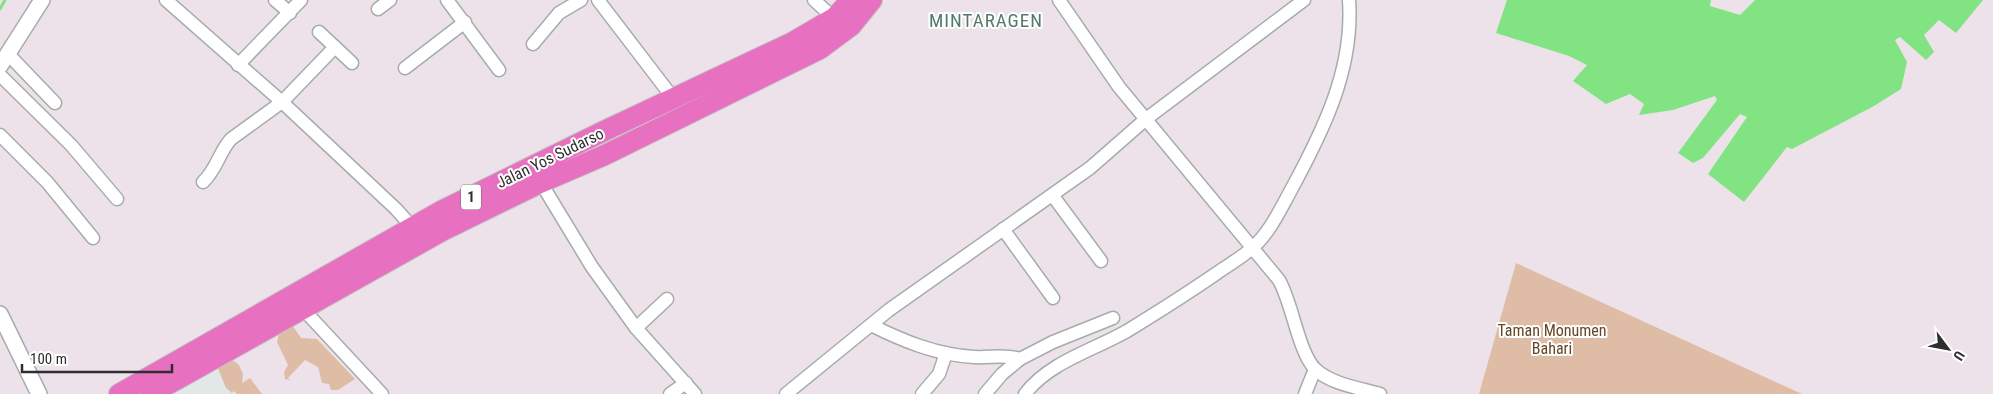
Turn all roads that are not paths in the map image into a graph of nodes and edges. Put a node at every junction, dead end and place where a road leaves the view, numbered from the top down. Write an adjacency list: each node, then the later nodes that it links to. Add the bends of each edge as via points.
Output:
1 (42, 0): 22 (street)
2 (166, 0): 24 (street)
3 (275, 0): 16 (street)
4 (301, 0): 16 (street)
5 (390, 0): 15 (street)
6 (447, 0): 17 (street)
7 (581, 0): 20 (street, via 559,13)
8 (598, 0): 28 (street)
9 (814, 0): 18 (street)
10 (851, 0): 18 (highway, Jalan Yos Sudarso / 1)
11 (872, 0): 18 (highway, Jalan Yos Sudarso / 1)
12 (1059, 0): 31 (street, via 1119,87)
13 (1304, 0): 31 (street)
14 (1350, 0): 40 (street, via 1349,33 1339,84 1322,133 1283,206)
15 (378, 9)
16 (290, 13): 24 (street)
17 (465, 22): 25 (street); 26 (street)
18 (840, 24): 28 (highway, Jalan Yos Sudarso / 1, via 793,42); 33 (highway, Jalan Yos Sudarso / 1, via 820,49 605,155)
19 (319, 32): 21 (street)
20 (532, 44)
21 (335, 47): 23 (street); 29 (street)
22 (4, 60): 30 (street)
23 (352, 63)
24 (238, 65): 29 (street)
25 (404, 68)
26 (499, 70)
27 (0, 75): 36 (street, via 71,145)
28 (673, 98): 33 (highway, Jalan Yos Sudarso / 1)
29 (282, 102): 34 (street, via 226,144 216,168); 37 (street)
30 (55, 103)
31 (1146, 119): 35 (street); 40 (street)
32 (0, 135): 39 (street, via 47,182)
33 (537, 175): 37 (highway, Jalan Yos Sudarso / 1, via 441,211); 44 (highway, Jalan Yos Sudarso / 1); 48 (street, via 592,267)
34 (203, 182)
35 (1052, 196): 38 (street); 41 (street)
36 (117, 199)
37 (414, 228): 54 (highway, Jalan Yos Sudarso / 1)
38 (1003, 229): 42 (street); 47 (street)
39 (92, 238)
40 (1252, 249): 51 (street, via 1283,288 1300,341); 62 (street, via 1180,299 1047,373)
41 (1101, 261)
42 (1053, 298)
43 (667, 299): 48 (street)
44 (303, 309): 55 (highway, Jalan Yos Sudarso / 1); 56 (street)
45 (0, 314): 53 (street)
46 (1113, 318): 50 (street)
47 (871, 325): 49 (street, via 905,342); 59 (street)
48 (636, 328): 52 (street)
49 (946, 353): 50 (street); 60 (street, via 940,374)
50 (1020, 359): 61 (street)
51 (1315, 369): 63 (street); 64 (street, via 1340,382)
52 (686, 383): 57 (street); 58 (street)
53 (39, 394)
54 (118, 394)
55 (151, 394)
56 (382, 394)
57 (670, 394)
58 (695, 394)
59 (786, 394)
60 (922, 394)
61 (985, 394)
62 (1025, 394)
63 (1305, 394)
64 (1380, 394)

